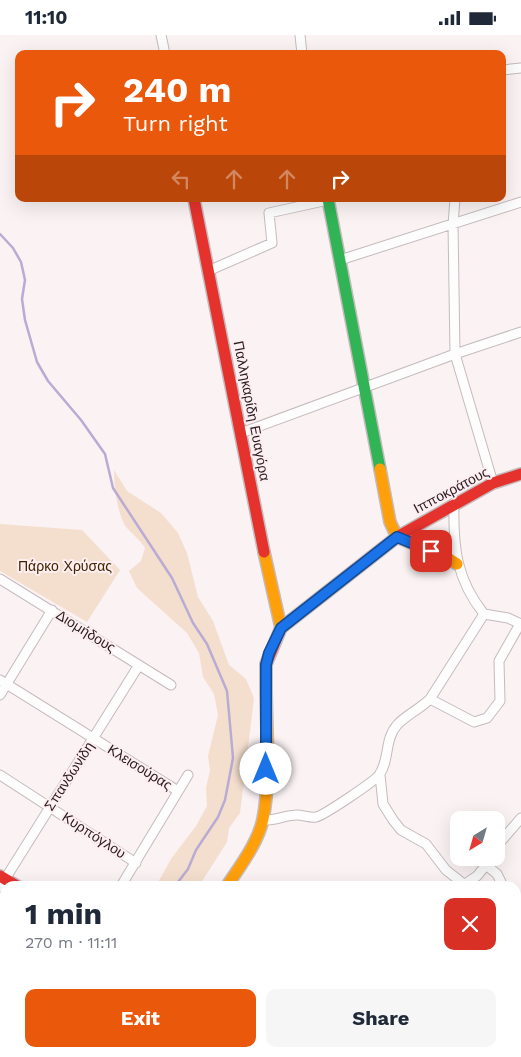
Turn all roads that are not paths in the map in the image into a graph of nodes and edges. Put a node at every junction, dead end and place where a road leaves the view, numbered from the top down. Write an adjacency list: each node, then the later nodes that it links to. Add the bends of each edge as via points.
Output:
1 (161, 35): 3 (street)
2 (300, 35): 4 (street)
3 (163, 50)
4 (302, 50)
5 (521, 68): 6 (street)
6 (506, 70)
7 (195, 202): 14 (street, Παλληκαρίδη Ευαγόρα)
8 (315, 202): 14 (street, via 269,213 272,243)
9 (329, 202): 13 (street)
10 (455, 202): 12 (street)
11 (521, 202): 12 (street)
12 (453, 224): 13 (street); 16 (street)
13 (340, 261): 17 (street)
14 (208, 271): 18 (street, Παλληκαρίδη Ευαγόρα)
15 (521, 332): 16 (street)
16 (456, 354): 17 (street); 20 (street)
17 (364, 388): 18 (street); 22 (street, via 390,522)
18 (241, 433): 28 (street, Παλληκαρίδη Ευαγόρα)
19 (521, 474): 20 (street, Ιπποκράτους)
20 (493, 483): 21 (street, Ιπποκράτους)
21 (454, 503): 22 (street, Ιπποκράτους); 23 (street)
22 (397, 537): 23 (street); 28 (street, Ιπποκράτους)
23 (457, 564): 26 (street, via 468,590)
24 (0, 579): 25 (street, Διομήδους)
25 (52, 610): 29 (street, Διομήδους); 30 (street)
26 (484, 614): 27 (street); 33 (street)
27 (521, 624): 33 (street, via 498,661 502,695 487,718 474,722)
28 (281, 628): 40 (street, via 266,665)
29 (139, 665): 31 (street, Διομήδους); 34 (street, Σπανδωνίδη)
30 (3, 682): 32 (street); 34 (street, Κλεισούρας)
31 (171, 685)
32 (0, 695)
33 (430, 699): 37 (street, via 391,734)
34 (94, 738): 38 (street, Κλεισούρας); 39 (street, Σπανδωνίδη)
35 (0, 775): 39 (street, Κυρπόγλου)
36 (188, 775): 38 (street)
37 (380, 775): 40 (street, via 316,817 295,815); 49 (street, via 383,804 393,820 401,830 426,844)
38 (178, 791): 43 (street)
39 (50, 806): 43 (street, Κυρπόγλου); 46 (street, Σπανδωνίδη)
40 (263, 820): 48 (street, via 252,847)
41 (520, 823): 42 (street)
42 (505, 838)
43 (136, 863): 47 (street)
44 (484, 866): 50 (street)
45 (491, 866): 51 (street)
46 (2, 881)
47 (124, 881)
48 (230, 881)
49 (458, 881)
50 (469, 881)
51 (500, 881)

